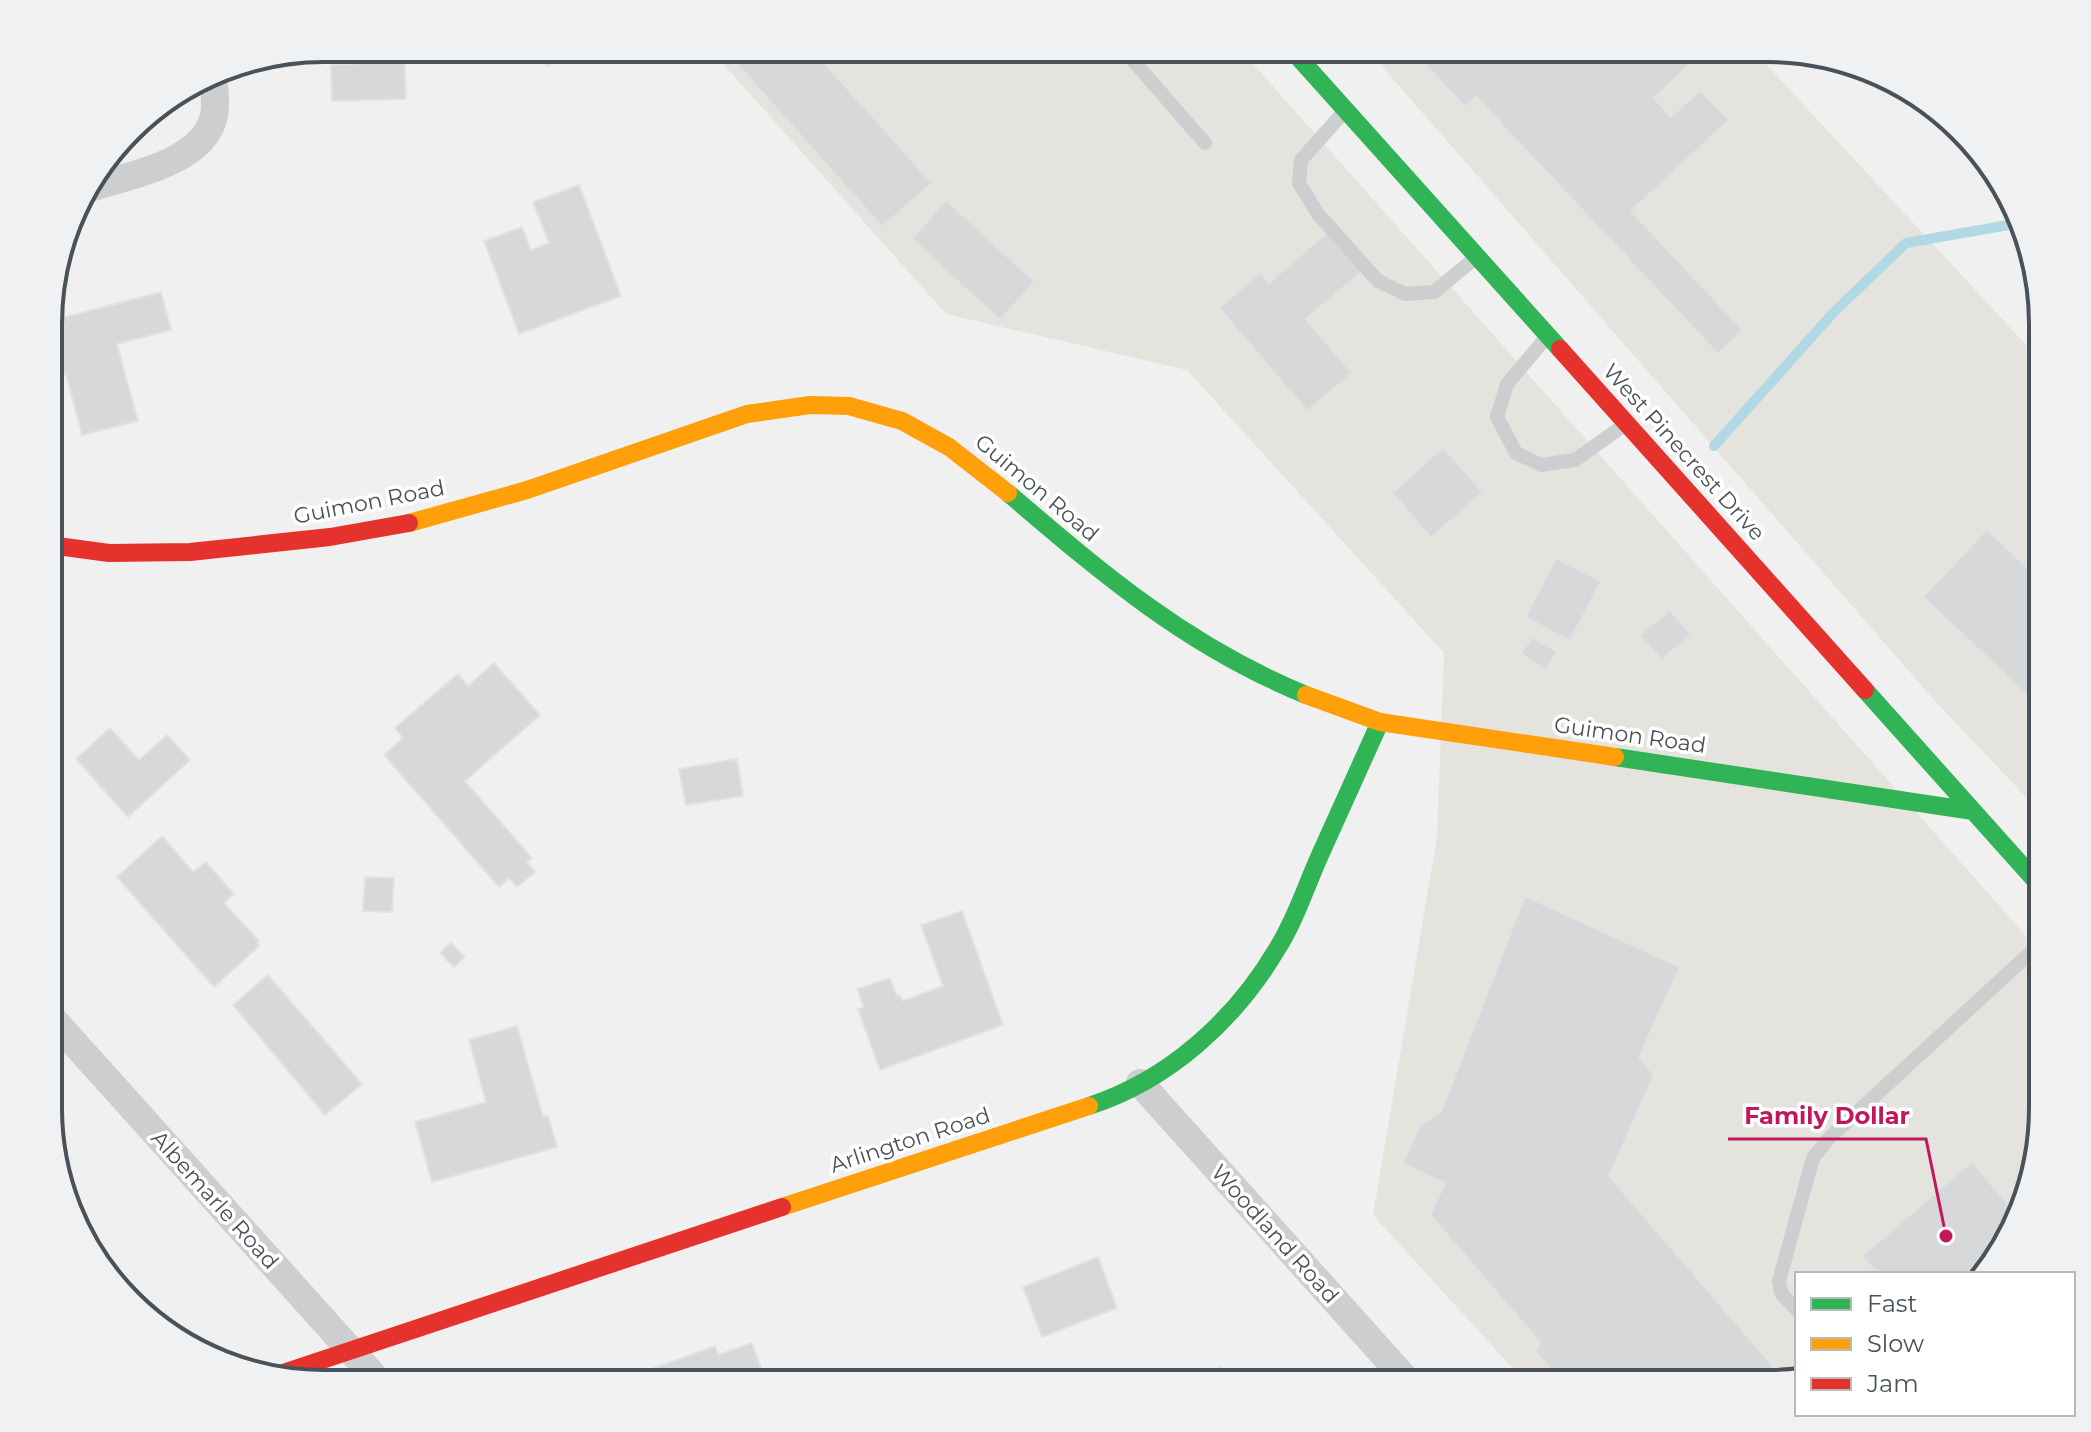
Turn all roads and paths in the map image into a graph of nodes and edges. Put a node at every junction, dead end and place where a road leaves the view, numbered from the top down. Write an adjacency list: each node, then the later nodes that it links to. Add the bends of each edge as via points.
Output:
1 (1135, 63): 5 (lane)
2 (1307, 63): 4 (street, West Pinecrest Drive)
3 (214, 87): 6 (street, via 215,111 191,151)
4 (1346, 110): 7 (street, West Pinecrest Drive); 7 (lane, via 1301,160 1299,183 1318,214 1378,281 1405,294 1434,292)
5 (1205, 143)
6 (103, 184)
7 (1477, 256): 8 (street, West Pinecrest Drive)
8 (1548, 336): 9 (street, West Pinecrest Drive); 9 (lane, via 1507,384 1497,417 1516,453 1541,465 1575,460)
9 (1626, 424): 12 (street, West Pinecrest Drive)
10 (62, 547): 11 (street, Guimon Road, via 109,553 190,552 401,525 527,490 747,414 782,407 849,406 909,423 941,440 1095,569 1204,645 1321,704)
11 (1380, 722): 12 (street, Guimon Road); 16 (street, Arlington Road, via 1279,947 1220,1025)
12 (1973, 811): 13 (street, West Pinecrest Drive)
13 (2028, 872)
14 (2028, 955): 17 (lane, via 1813,1158 1779,1281 1781,1293)
15 (63, 1030): 18 (street, Albemarle Road)
16 (1140, 1083): 18 (street, Arlington Road, via 1076,1110); 21 (street, Woodland Road)
17 (1795, 1308)
18 (351, 1352): 19 (street, Arlington Road); 20 (street, Albemarle Road)
19 (299, 1368)
20 (367, 1369)
21 (1397, 1370)

